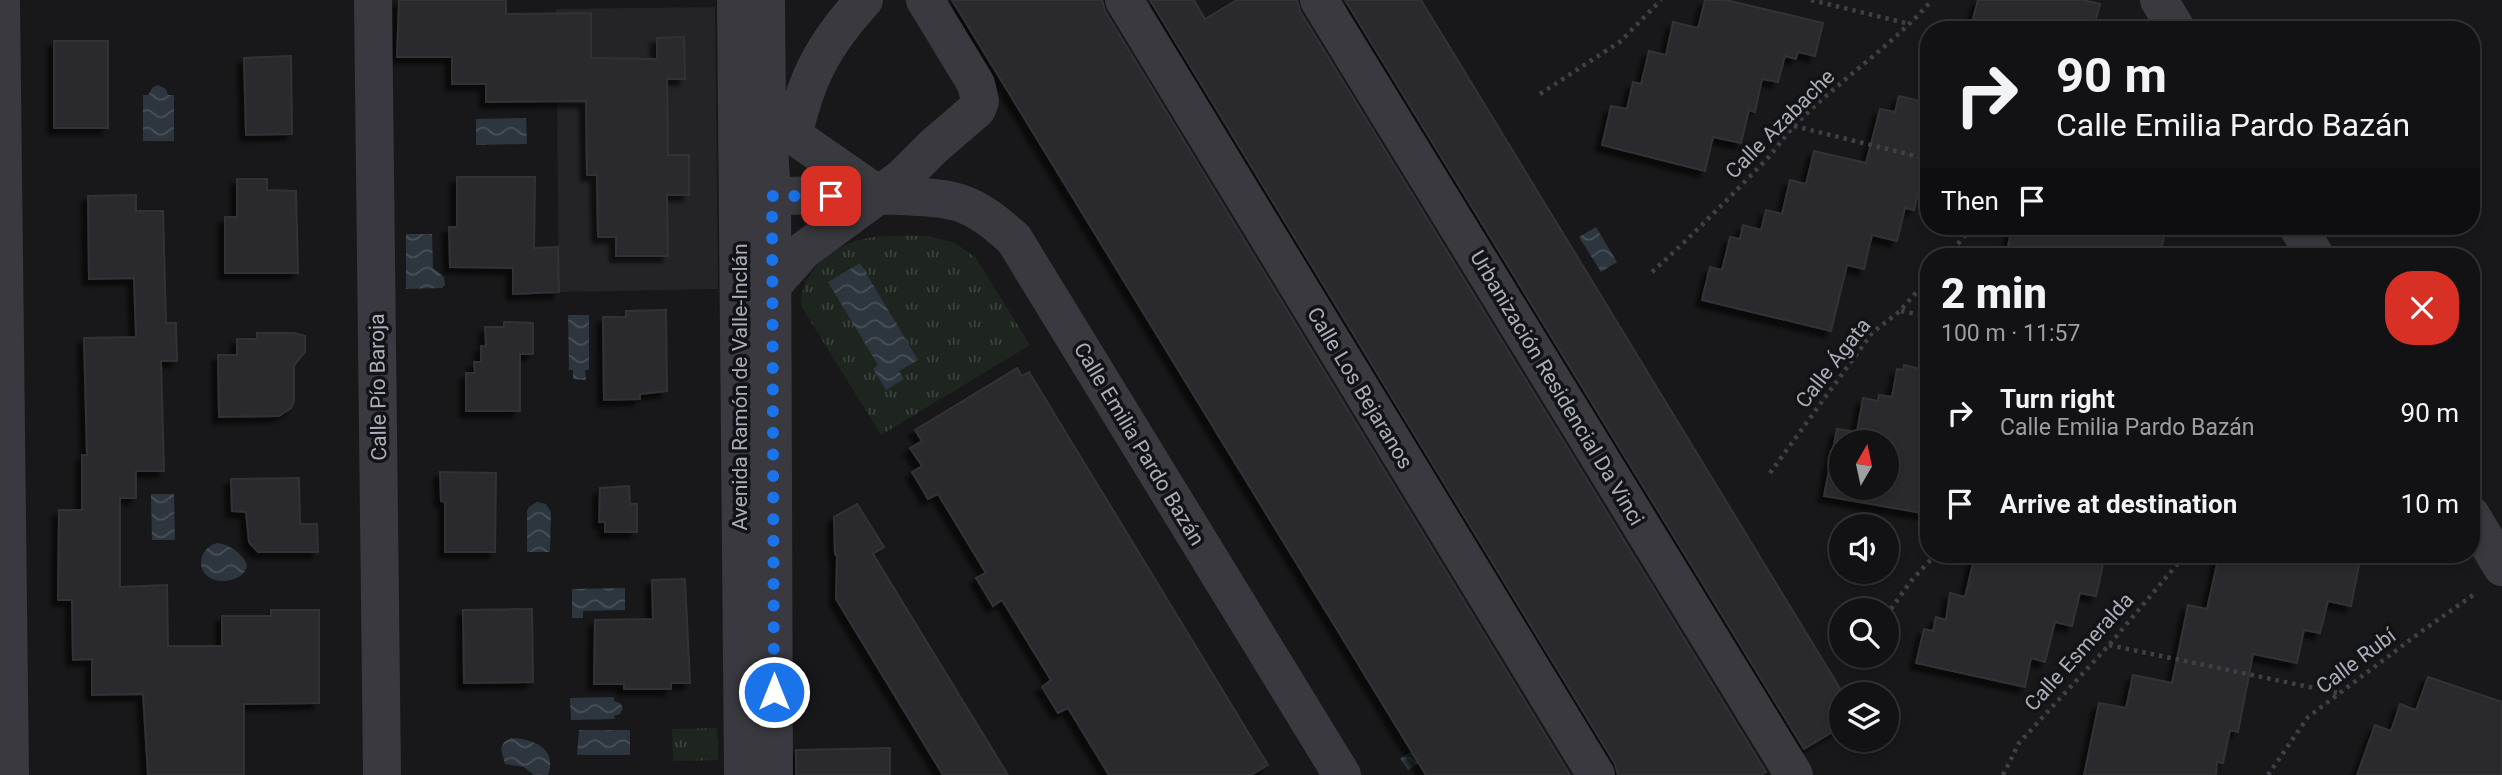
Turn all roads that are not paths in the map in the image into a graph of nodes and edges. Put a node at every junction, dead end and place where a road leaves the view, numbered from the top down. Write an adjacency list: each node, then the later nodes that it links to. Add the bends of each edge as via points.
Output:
1 (1, 0): 16 (street)
2 (373, 0): 17 (street, Calle Pío Baroja)
3 (864, 0): 10 (street, via 826,49 802,99)
4 (925, 0): 11 (street, via 976,85 980,101 969,117)
5 (1124, 0): 21 (street, Calle Los Bejaranos)
6 (1319, 0): 22 (street, Urbanización Residencial Da Vinci)
7 (2159, 0): 9 (street)
8 (756, 6): 10 (street, Avenida Ramón de Valle-Inclán); 12 (street, Avenida Ramón de Valle-Inclán)
9 (2172, 21)
10 (780, 127): 11 (street); 12 (street)
11 (879, 195): 12 (street, Calle Emilia Pardo Bazán); 13 (street, via 818,238); 20 (street, Calle Emilia Pardo Bazán, via 957,202 995,221 1014,239)
12 (755, 197): 13 (street, Avenida Ramón de Valle-Inclán); 18 (street, Avenida Ramón de Valle-Inclán)
13 (772, 286): 19 (street, Avenida Ramón de Valle-Inclán)
14 (2480, 544): 15 (street)
15 (2491, 579)
16 (10, 775)
17 (382, 775)
18 (743, 775)
19 (774, 775)
20 (1342, 775)
21 (1596, 775)
22 (1794, 775)

